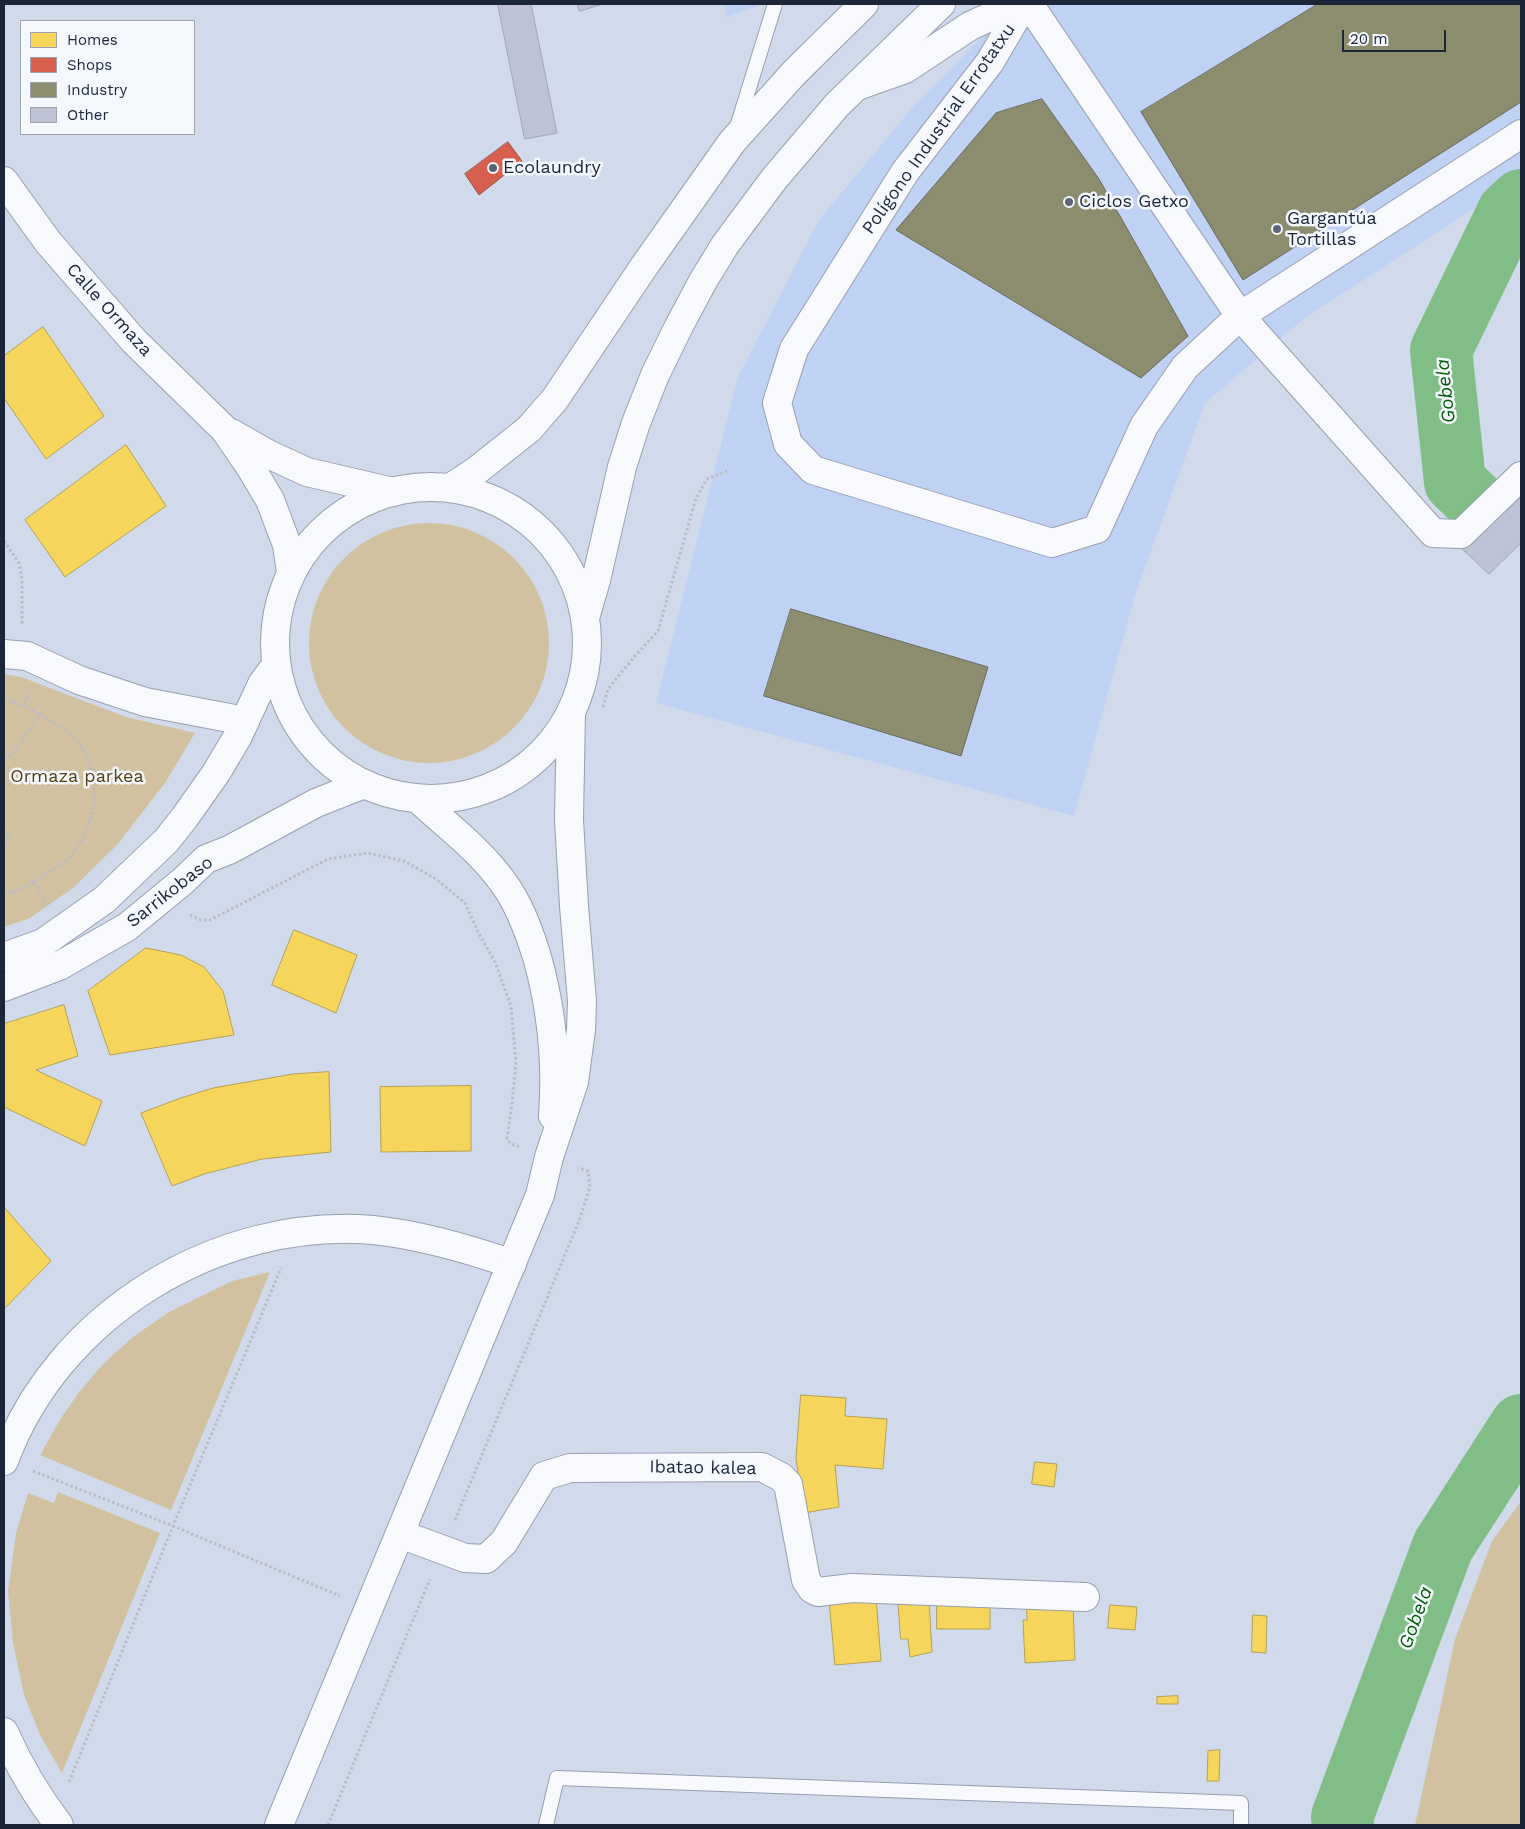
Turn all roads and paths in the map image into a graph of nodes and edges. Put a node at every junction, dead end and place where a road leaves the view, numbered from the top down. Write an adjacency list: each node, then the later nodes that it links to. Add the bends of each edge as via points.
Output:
1 (776, 4): 9 (lane)
2 (864, 4): 9 (street, via 794,73)
3 (941, 4): 7 (street)
4 (1018, 4): 7 (street, via 970,26 905,69)
5 (1024, 4): 11 (street, Polígono Industrial Errotatxu, via 990,62 905,172 794,349 777,403 788,444 813,470 1052,543 1097,529 1144,426 1185,367)
6 (1029, 4): 11 (street)
7 (857, 86): 19 (street, via 837,104 725,245 678,326 636,423)
8 (1521, 134): 11 (street, Polígono Industrial Errotatxu)
9 (732, 142): 15 (street, via 555,399 529,430)
10 (4, 181): 12 (street, Calle Ormaza, via 48,242 134,341)
11 (1240, 316): 14 (street, via 1433,533 1461,534)
12 (225, 430): 16 (street, Calle Ormaza, via 307,472); 18 (street, Calle Ormaza, via 270,500 287,544)
13 (727, 471): 26 (path, via 707,479 696,498 658,631 608,689)
14 (1521, 476)
15 (450, 488): 16 (street, via 421,487); 19 (street, via 482,496 513,510 539,531 560,557 576,586)
16 (393, 492): 18 (street, via 344,513 305,550)
17 (4, 541): 20 (path, via 20,563)
18 (291, 573): 21 (street, via 276,618)
19 (585, 618): 24 (street, via 585,666)
20 (23, 658): 23 (path); 27 (street, via 145,702)
21 (276, 665): 27 (street, Sarrikobaso, via 262,684); 29 (street, via 291,713 305,735 322,755)
22 (4, 698): 23 (path)
23 (24, 706): 25 (path)
24 (571, 712): 30 (street, via 555,738 533,761 508,779 479,791 449,798); 37 (street, via 569,820 582,1002 581,1030 574,1082)
25 (40, 714): 28 (path, via 12,754); 33 (path, via 80,742 93,769 96,798 86,834 66,860 34,882)
26 (601, 716)
27 (244, 721): 35 (street, Sarrikobaso, via 216,773 185,817 139,868 104,900 43,943)
28 (4, 760)
29 (364, 784): 30 (street, via 390,794); 36 (street, Sarrikobaso, via 316,803 206,860 127,927 59,966)
30 (417, 798): 37 (street, via 484,858 519,908 532,941 546,989 552,1028 555,1091)
31 (4, 828): 32 (path, via 8,839)
32 (4, 842)
33 (4, 895)
34 (188, 914): 37 (path, via 210,920 328,859 367,853 404,861 436,879 465,903 495,962 511,1006 516,1063 507,1139 511,1144)
35 (4, 957)
36 (4, 987)
37 (549, 1157): 39 (street, via 540,1195); 43 (path, via 588,1171 590,1187 572,1239)
38 (296, 1233): 39 (street, via 371,1230 414,1235); 40 (street, via 246,1243 205,1257 167,1275 98,1324 43,1387 20,1424); 41 (path)
39 (512, 1264): 42 (street)
40 (16, 1465): 41 (path)
41 (173, 1526): 45 (path); 47 (path)
42 (400, 1534): 43 (street, Ibatao kalea); 45 (street)
43 (443, 1550): 44 (street, Ibatao kalea, via 465,1558 486,1559 504,1542 544,1476 570,1468 762,1467 788,1484 806,1580 818,1592 852,1588); 50 (path)
44 (1085, 1597)
45 (370, 1608): 49 (street)
46 (4, 1732): 48 (street, via 18,1764)
47 (68, 1782)
48 (59, 1825)
49 (278, 1825)
50 (328, 1825)
51 (546, 1825): 52 (lane, via 556,1778 1241,1803)
52 (1241, 1825)

